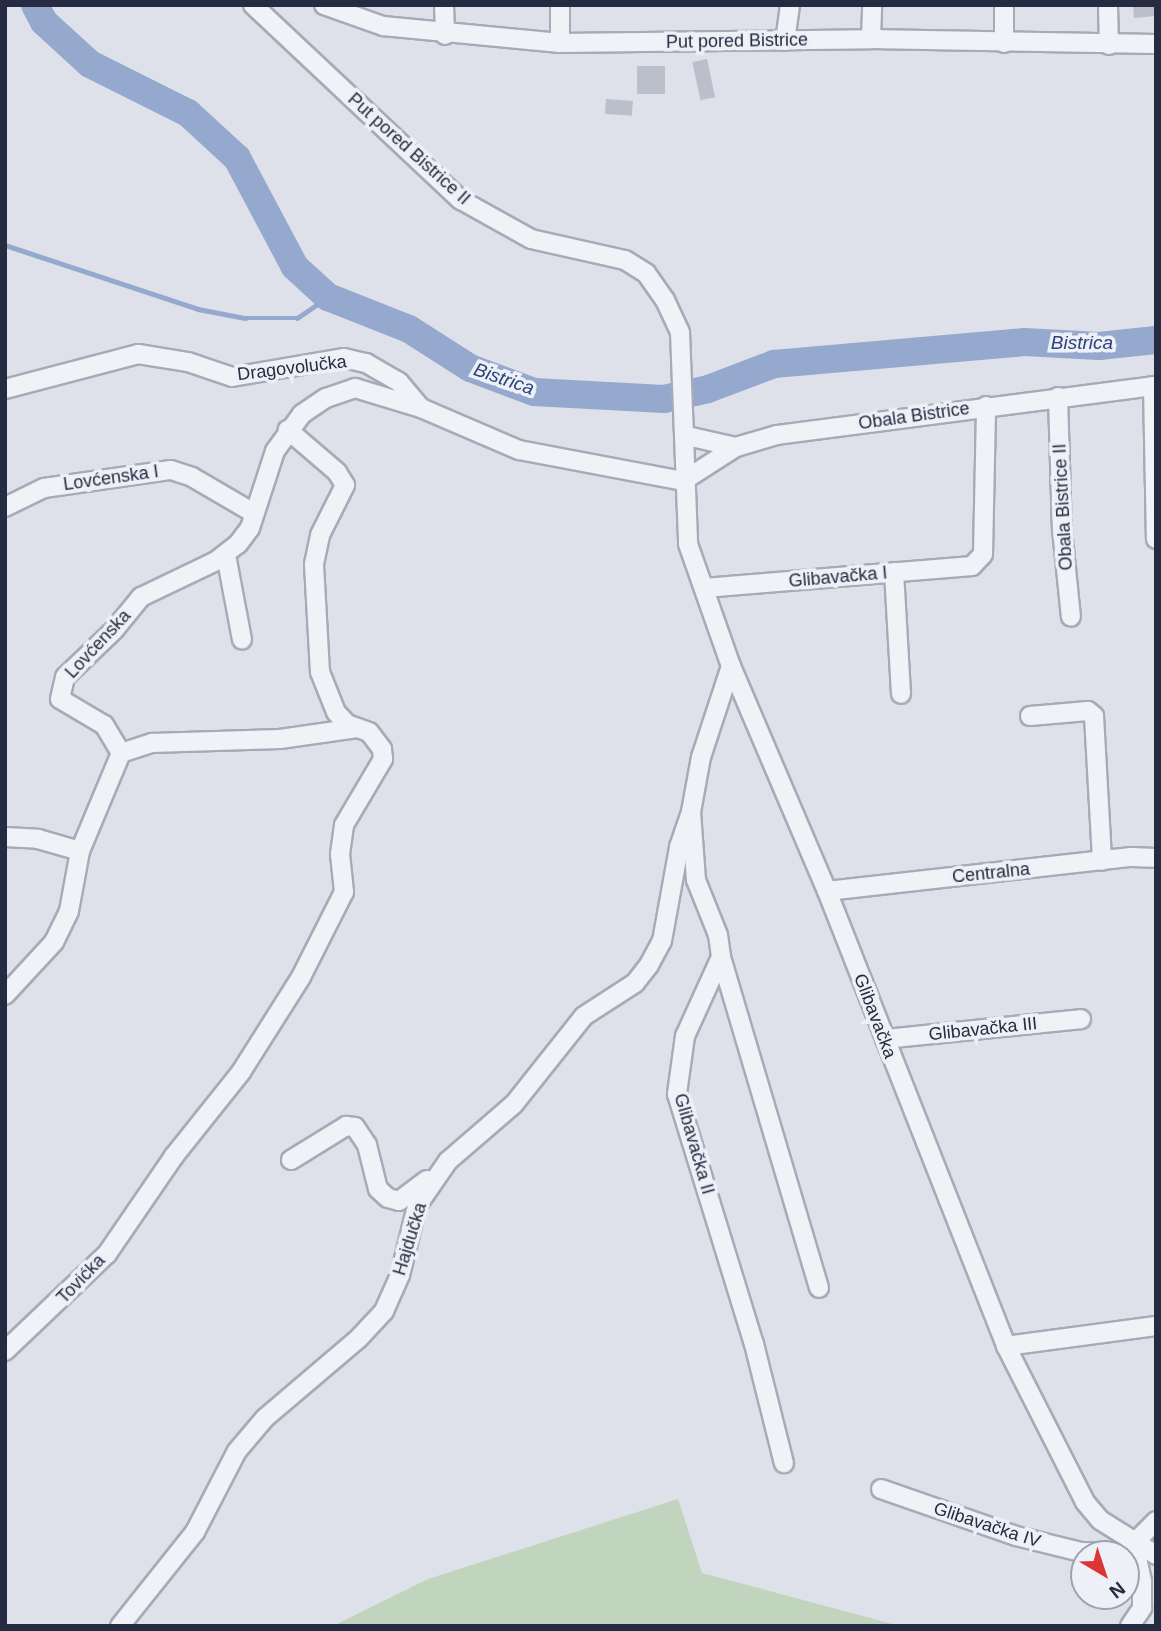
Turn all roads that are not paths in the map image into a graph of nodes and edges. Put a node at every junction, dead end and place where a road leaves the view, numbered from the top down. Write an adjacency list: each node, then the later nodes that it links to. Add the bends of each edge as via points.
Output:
1 (253, 5): 22 (street, Put pored Bistrice II, via 461,200 531,239 625,260 646,273 680,332)
2 (444, 5): 9 (street)
3 (560, 5): 13 (street)
4 (790, 5): 11 (street)
5 (872, 5): 10 (street)
6 (1004, 5): 12 (street)
7 (1108, 5): 15 (street)
8 (329, 7): 9 (street, Put pored Bistrice, via 368,22)
9 (445, 35): 13 (street, Put pored Bistrice)
10 (872, 39): 11 (street, Put pored Bistrice); 12 (street, Put pored Bistrice)
11 (785, 41): 13 (street, Put pored Bistrice)
12 (1004, 43): 15 (street, Put pored Bistrice)
13 (559, 44)
14 (1156, 44): 15 (street, Put pored Bistrice)
15 (1109, 45)
16 (1154, 386): 18 (street, Obala Bistrice); 27 (street)
17 (5, 389): 20 (street, Dragovolučka, via 138,354 188,362 232,377 344,358 366,363 398,382)
18 (1058, 397): 19 (street, Obala Bistrice); 31 (street, Obala Bistrice II, via 1062,529)
19 (986, 406): 23 (street, Obala Bistrice, via 777,435); 29 (street, Glibavačka I, via 983,554 972,566)
20 (421, 408): 21 (street, Lovćenska, via 355,388 326,398); 24 (street, Dragovolučka, via 519,450)
21 (288, 430): 26 (street, Lovćenska); 36 (street, Tovićka, via 337,472 345,485 320,535 314,564 320,672 336,712)
22 (687, 434): 23 (street); 24 (street, Glibavačka)
23 (736, 447): 24 (street, Obala Bistrice)
24 (683, 481): 30 (street, Glibavačka, via 688,544)
25 (5, 507): 26 (street, Lovćenska I, via 44,488 171,470)
26 (253, 512): 28 (street, Lovćenska, via 250,528)
27 (1156, 539)
28 (226, 555): 32 (street); 37 (street, Lovćenska, via 141,597 65,677 60,699 104,726)
29 (894, 572): 30 (street, Glibavačka I); 34 (street)
30 (704, 588): 33 (street, Glibavačka)
31 (1071, 617)
32 (242, 640)
33 (731, 666): 38 (street, via 701,757); 43 (street, Glibavačka)
34 (901, 694)
35 (1030, 716): 42 (street, via 1088,711 1094,716)
36 (357, 728): 37 (street, via 280,739 152,743); 53 (street, Tovićka, via 378,740 383,759 344,825 340,854 344,892 301,976 241,1072 144,1197 107,1254)
37 (121, 753): 40 (street)
38 (691, 812): 44 (street, via 696,880 718,935); 49 (street, Hajdučka, via 679,847 662,941 649,965 635,983 584,1016 544,1060 532,1084)
39 (5, 837): 40 (street, via 38,839)
40 (80, 851): 45 (street, via 69,911 54,942)
41 (1156, 858): 42 (street, Centralna)
42 (1102, 860): 43 (street, Centralna)
43 (827, 891): 47 (street, Glibavačka)
44 (721, 957): 50 (street); 54 (street, Glibavačka II, via 685,1036 677,1094 754,1344)
45 (5, 995)
46 (1081, 1019): 47 (street, Glibavačka III)
47 (885, 1039): 52 (street, Glibavačka)
48 (291, 1160): 49 (street, via 346,1126 355,1127 367,1144 378,1189 399,1201)
49 (448, 1161): 61 (street, Hajdučka, via 417,1206 400,1275 384,1311 258,1426 237,1451 195,1531)
50 (819, 1287)
51 (1156, 1326): 52 (street)
52 (1006, 1346): 57 (street, Glibavačka, via 1085,1502)
53 (5, 1351)
54 (784, 1463)
55 (881, 1489): 59 (street, Glibavačka IV, via 1016,1536)
56 (1154, 1522): 58 (street)
57 (1125, 1540)
58 (1140, 1541)
59 (1070, 1549)
60 (1140, 1591): 62 (street, via 1142,1608)
61 (120, 1626)
62 (1130, 1626)

